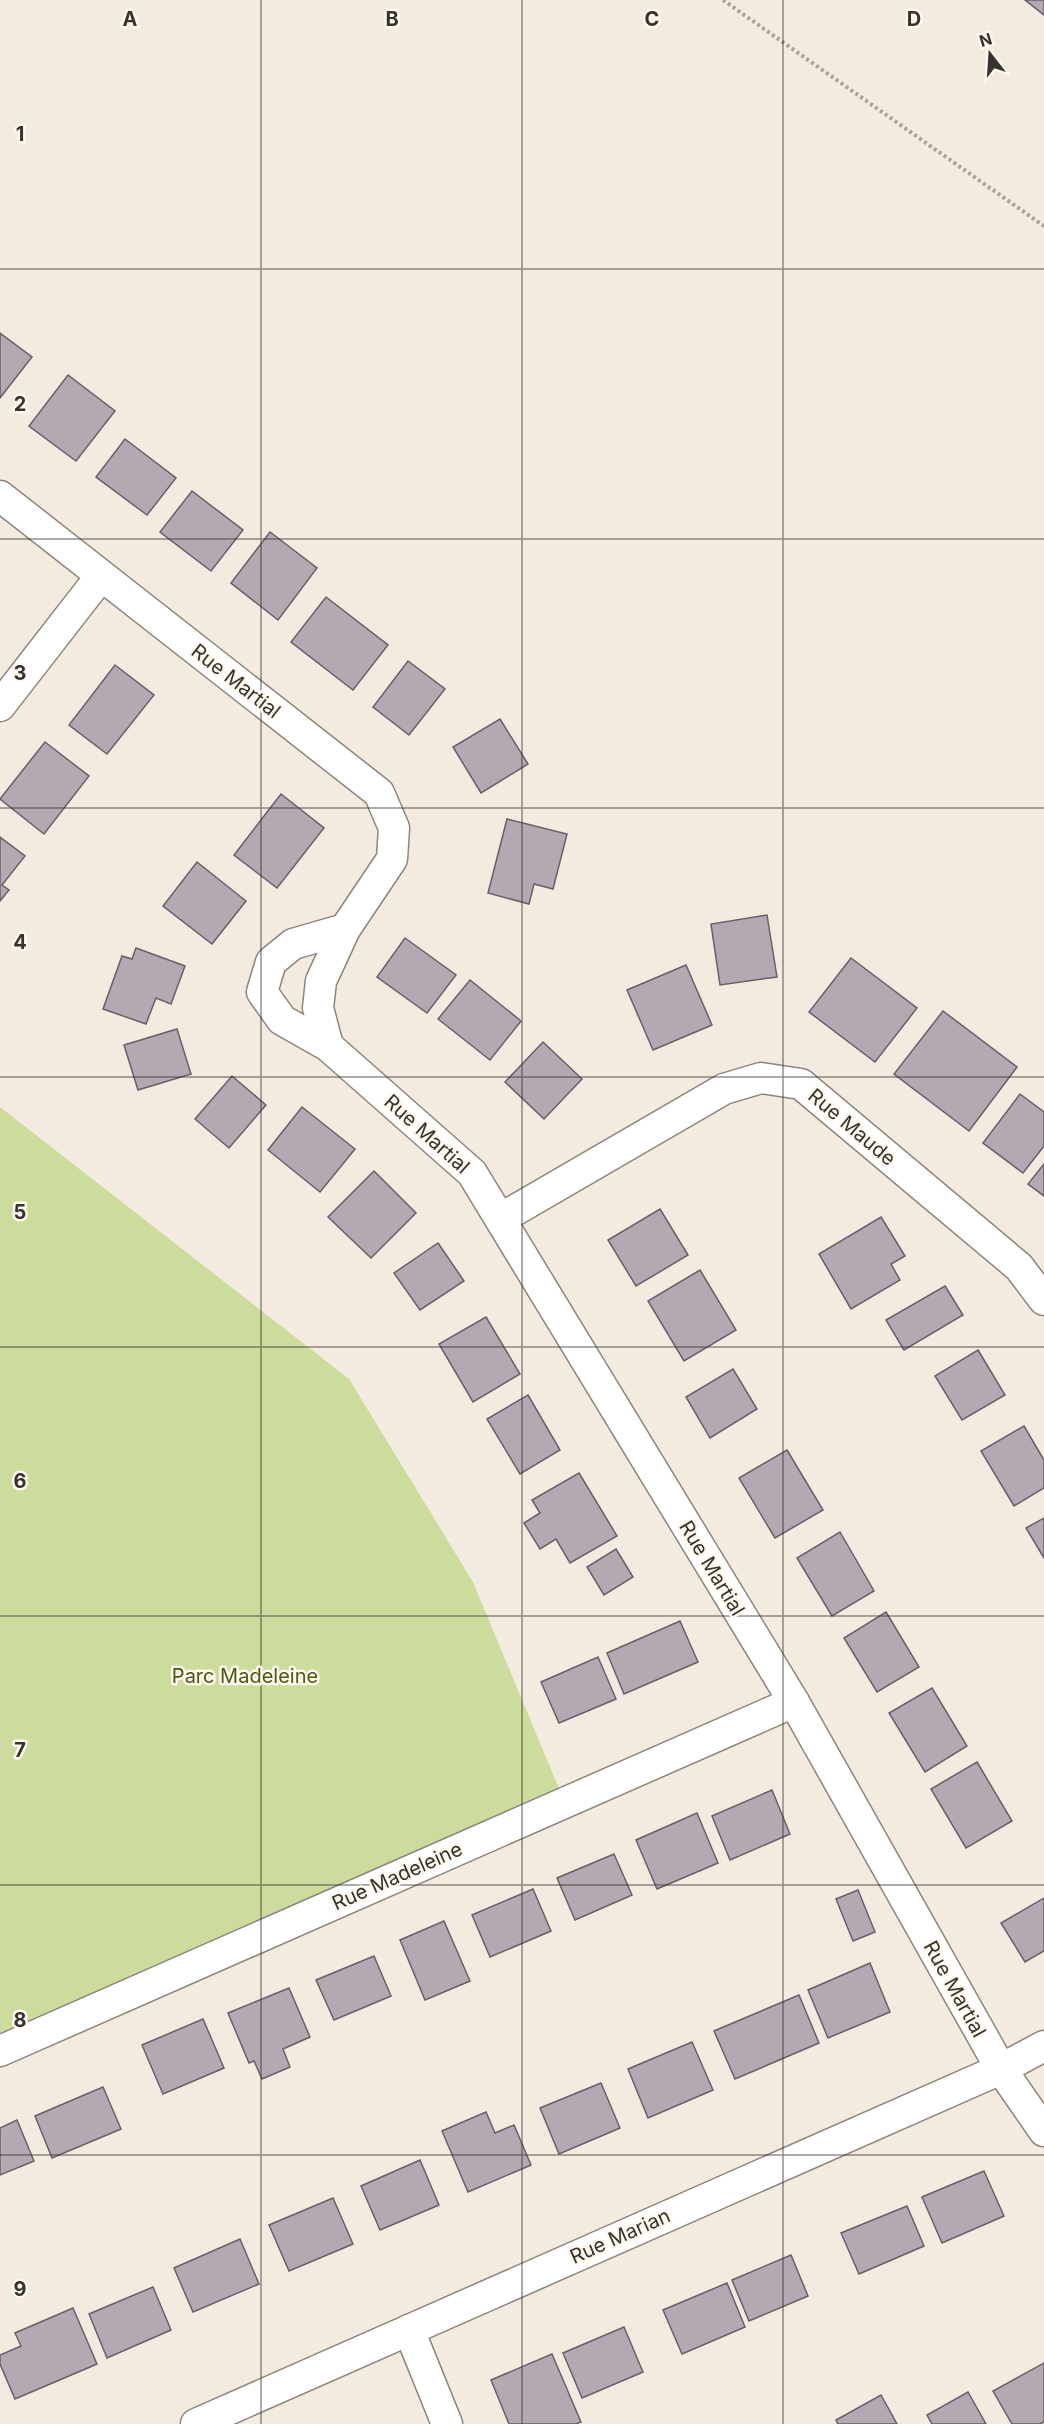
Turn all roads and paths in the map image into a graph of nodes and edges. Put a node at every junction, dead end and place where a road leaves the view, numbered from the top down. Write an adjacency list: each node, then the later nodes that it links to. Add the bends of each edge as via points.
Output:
1 (723, 0): 2 (path)
2 (1044, 226)
3 (0, 496): 4 (street, Rue Martial)
4 (101, 576): 5 (street); 6 (street, Rue Martial, via 379,793 394,828 392,859)
5 (0, 706)
6 (345, 929): 7 (street, Rue Martial, via 321,981 318,1008); 7 (street, Rue Martial, via 293,944 271,962 262,992 282,1020)
7 (328, 1046): 8 (street, Rue Martial, via 472,1173)
8 (500, 1220): 9 (street, Rue Maude, via 724,1089 761,1078 801,1084 1019,1267); 10 (street, Rue Martial)
9 (1044, 1300)
10 (794, 1702): 12 (street, Rue Madeleine); 13 (street, Rue Martial)
11 (1044, 2046): 13 (street, Rue Marian)
12 (0, 2051)
13 (1001, 2069): 14 (street, Rue Martial); 15 (street, Rue Marian)
14 (1044, 2131)
15 (409, 2330): 16 (street, Rue Marian); 17 (street)
16 (196, 2424)
17 (447, 2424)

